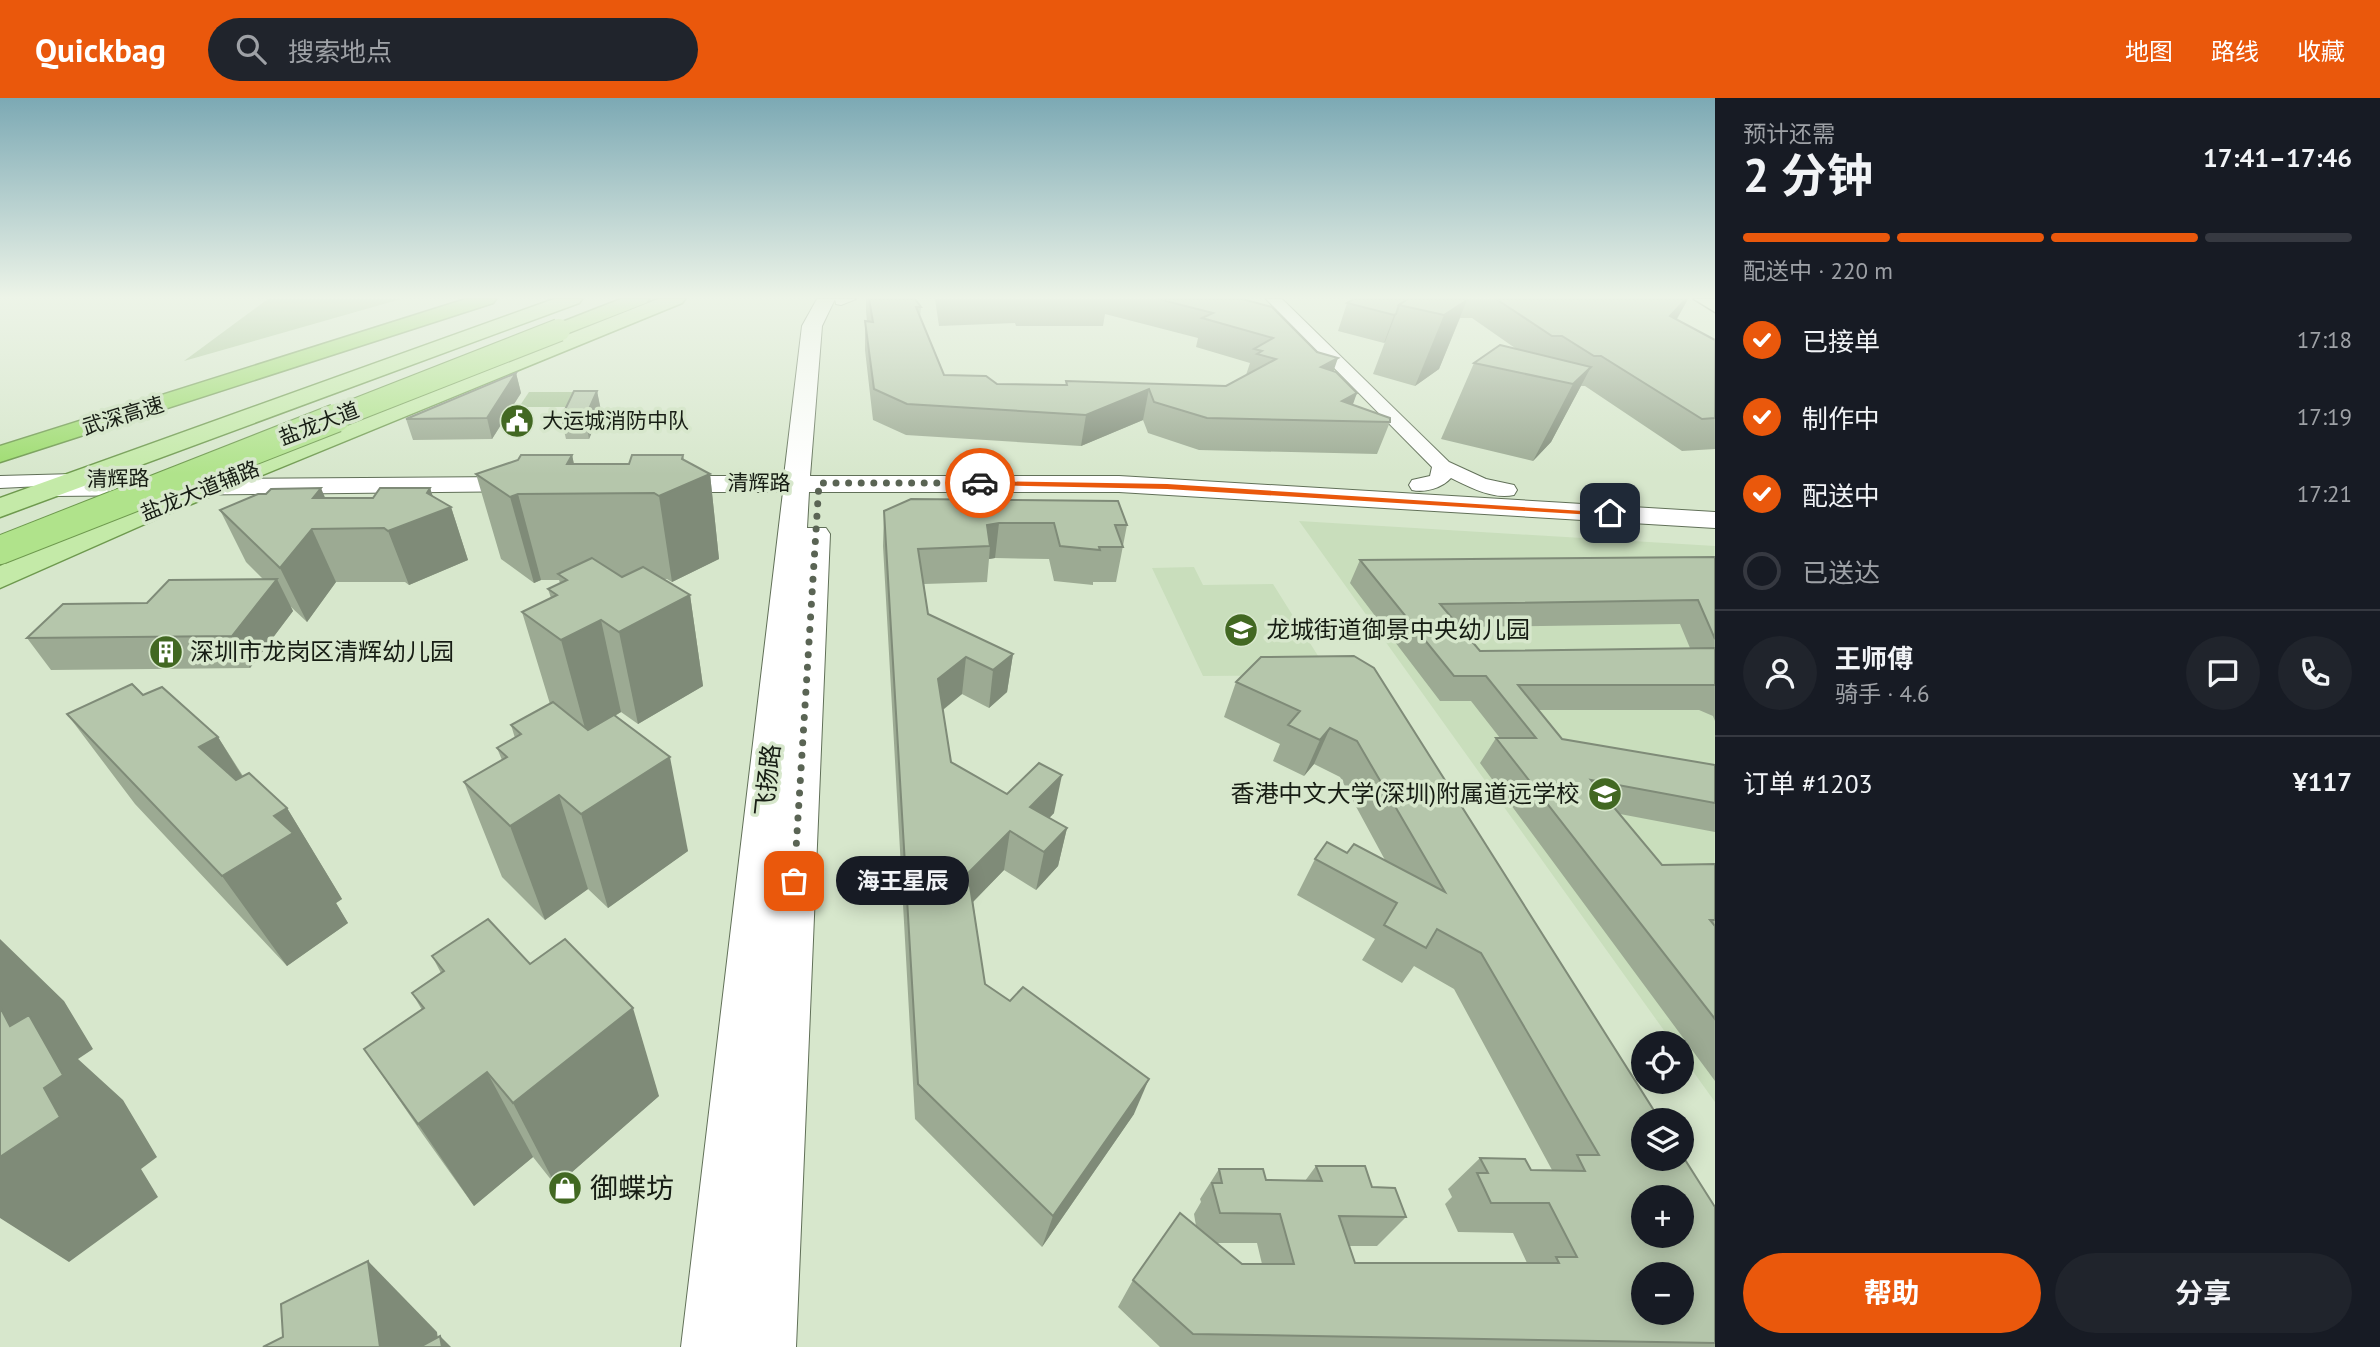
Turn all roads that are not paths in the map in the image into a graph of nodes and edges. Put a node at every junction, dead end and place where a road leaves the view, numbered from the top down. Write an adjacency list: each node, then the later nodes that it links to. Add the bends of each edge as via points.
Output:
1 (266, 357): 9 (highway, 武深高速)
2 (304, 357): 10 (highway, 武深高速)
3 (412, 357): 17 (main road)
4 (470, 357): 26 (highway, 盐龙大道)
5 (477, 357): 27 (highway, 盐龙大道, bridge)
6 (530, 357): 16 (main road, 盐龙大道辅路)
7 (825, 357): 12 (street, 飞扬路)
8 (1332, 357): 11 (street)
9 (0, 440)
10 (0, 454)
11 (1442, 466): 18 (street, via 1443,475 1437,481); 20 (street)
12 (809, 476): 14 (street, 清辉路); 18 (street, 清辉路, via 1115,469); 23 (street, 清辉路, via 1119,484); 29 (street, 飞扬路); 30 (street, 飞扬路)
13 (555, 477): 16 (street, 清辉路)
14 (637, 477)
15 (0, 482): 17 (street)
16 (221, 482): 17 (street, 清辉路); 28 (main road, 盐龙大道辅路)
17 (64, 484): 19 (street); 22 (main road)
18 (1420, 485): 20 (street, 清辉路)
19 (0, 488)
20 (1506, 491): 21 (street, 清辉路)
21 (1715, 503)
22 (0, 508)
23 (1666, 517): 24 (street, 清辉路); 25 (street)
24 (1715, 520)
25 (1715, 526)
26 (0, 532)
27 (0, 550)
28 (0, 578)
29 (713, 1347)
30 (764, 1347)

